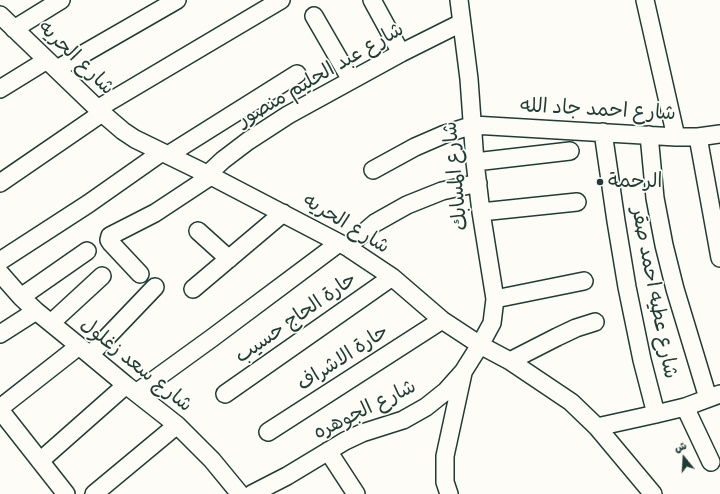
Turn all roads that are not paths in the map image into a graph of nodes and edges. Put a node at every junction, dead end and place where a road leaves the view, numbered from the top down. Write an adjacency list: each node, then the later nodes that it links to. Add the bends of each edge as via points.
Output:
1 (61, 0): 9 (street)
2 (177, 0): 11 (street)
3 (281, 0): 15 (street)
4 (372, 0): 10 (street)
5 (459, 0): 8 (street, شارع المسابك)
6 (645, 0): 20 (street)
7 (314, 16): 13 (street)
8 (461, 23): 10 (street, شارع عبد الحليم منصور); 16 (street, شارع المسابك)
9 (6, 26): 11 (street, شارع الحريه)
10 (401, 53): 13 (street, شارع عبد الحليم منصور)
11 (52, 65): 14 (street); 15 (street, شارع الحريه)
12 (297, 74): 23 (street)
13 (351, 80): 26 (street, شارع عبد الحليم منصور, via 248,141 223,160)
14 (0, 89)
15 (100, 111): 23 (street, شارع الحريه, via 135,139); 27 (street)
16 (473, 125): 17 (street, شارع احمد جاد الله); 24 (street, شارع المسابك); 25 (street, via 415,147)
17 (604, 132): 19 (street, شارع احمد جاد الله); 61 (street, شارع عطيه احمد صقر, via 627,287)
18 (720, 134): 21 (street, شارع احمد جاد الله)
19 (649, 135): 20 (street, شارع احمد جاد الله); 58 (street, via 656,198 675,289)
20 (676, 137): 21 (street, شارع احمد جاد الله)
21 (698, 138): 35 (street)
22 (570, 151): 24 (street)
23 (165, 153): 26 (street, شارع الحريه); 37 (street)
24 (475, 162): 28 (street, شارع المسابك)
25 (373, 170)
26 (210, 175): 31 (street, شارع الحريه); 39 (street, شارع عبد الحليم منصور, via 155,213 110,236 111,243)
27 (0, 183)
28 (478, 183): 30 (street, شارع المسابك); 33 (street, via 442,191 407,205)
29 (577, 202): 30 (street)
30 (481, 212): 46 (street, شارع المسابك)
31 (283, 213): 33 (street, شارع الحريه); 36 (street)
32 (198, 231): 36 (street)
33 (343, 245): 41 (street, شارع الحريه); 56 (street, via 212,338)
34 (87, 251): 45 (street)
35 (720, 258)
36 (229, 259): 44 (street)
37 (0, 261)
38 (0, 273): 45 (street, شارع سعد زغلول)
39 (140, 274)
40 (102, 276): 50 (street)
41 (392, 277): 48 (street, شارع الحريه); 57 (street, حارة الحاج حسيب)
42 (584, 281): 46 (street)
43 (155, 287): 53 (street)
44 (193, 290)
45 (21, 297): 47 (street, شارع سعد زغلول)
46 (495, 299): 52 (street, شارع المسابك, via 492,323)
47 (36, 311): 50 (street, شارع سعد زغلول); 51 (street)
48 (442, 320): 52 (street, شارع الحريه); 64 (street, حارة الاشراف)
49 (595, 322): 54 (street, via 576,328)
50 (51, 324): 53 (street, شارع سعد زغلول)
51 (0, 334)
52 (480, 345): 54 (street, شارع الحريه); 55 (street, شارع الجوهره)
53 (85, 350): 56 (street, شارع سعد زغلول); 60 (street)
54 (510, 361): 63 (street, شارع الحريه, via 571,402)
55 (463, 372): 65 (street, شارع الجوهره, via 446,391 426,407 403,420 362,433); 73 (street, via 445,456)
56 (131, 389): 62 (street, شارع سعد زغلول); 66 (street)
57 (225, 394)
58 (716, 399): 59 (street)
59 (685, 407): 61 (street); 67 (street)
60 (0, 409): 66 (street)
61 (656, 414): 63 (street)
62 (177, 426): 69 (street); 70 (street, شارع سعد زغلول, via 212,460)
63 (597, 427): 74 (street, شارع الحريه)
64 (268, 432)
65 (328, 451): 71 (street, شارع الجوهره); 72 (street)
66 (40, 461): 68 (street)
67 (711, 462)
68 (66, 494)
69 (94, 494)
70 (240, 494)
71 (252, 494)
72 (356, 494)
73 (449, 494)
74 (653, 494)

